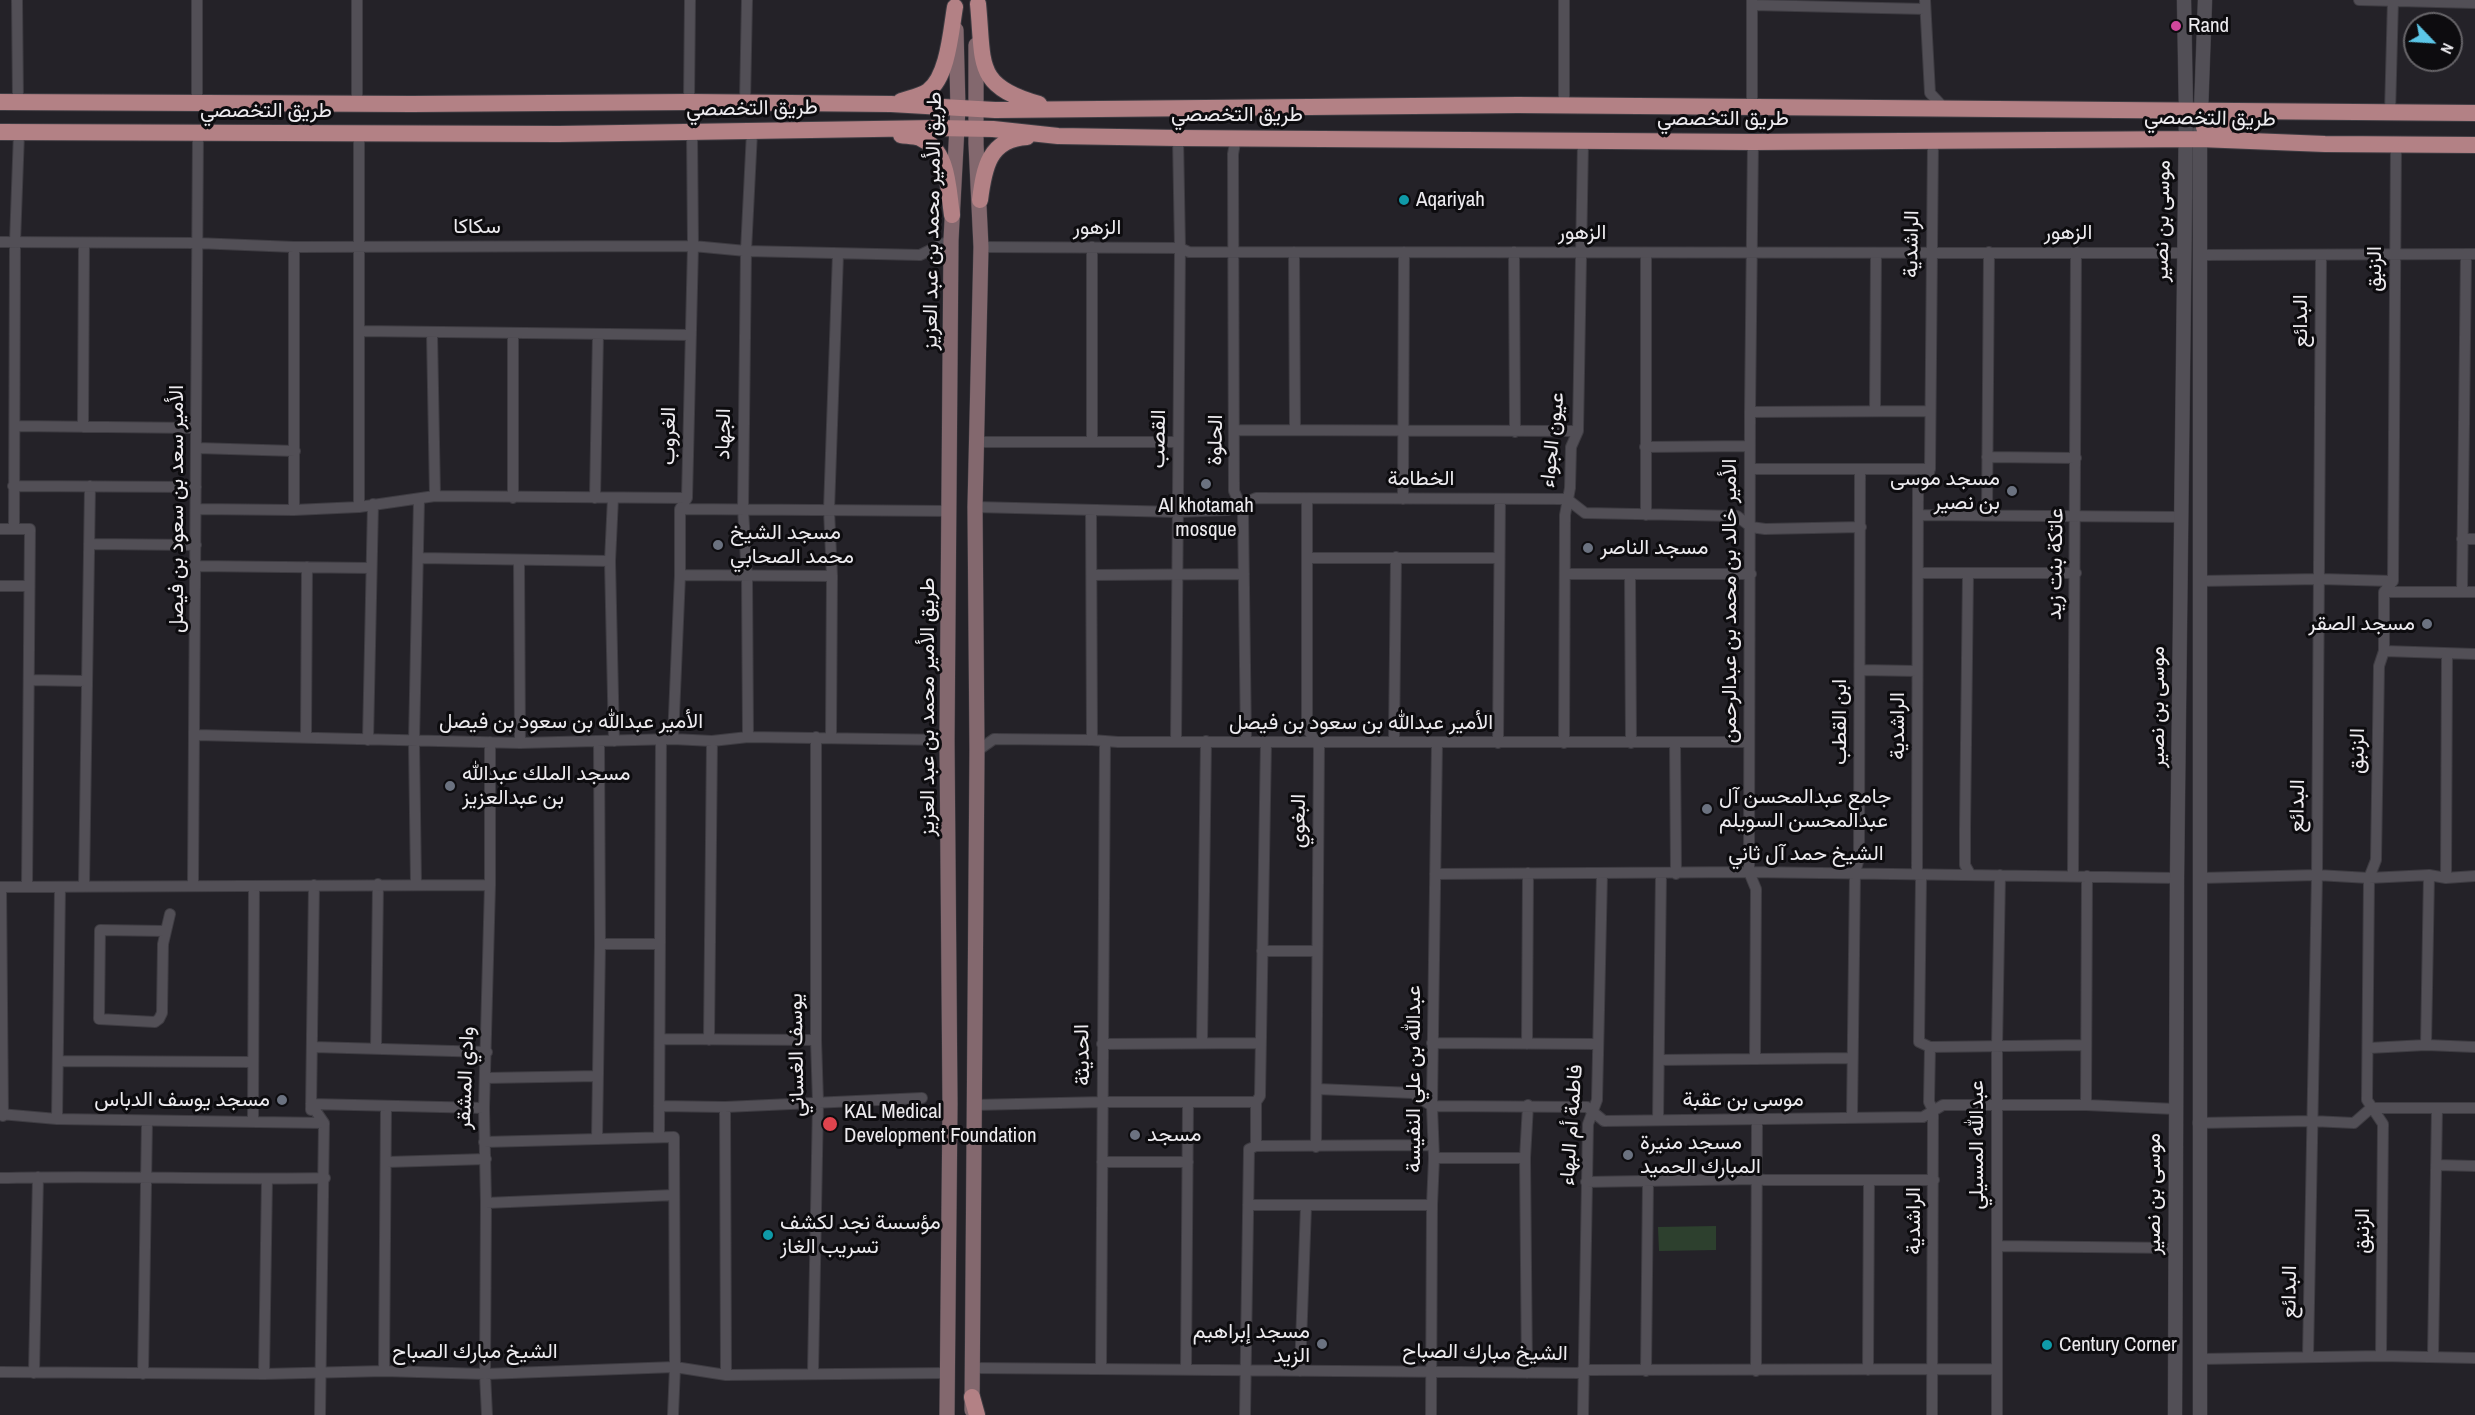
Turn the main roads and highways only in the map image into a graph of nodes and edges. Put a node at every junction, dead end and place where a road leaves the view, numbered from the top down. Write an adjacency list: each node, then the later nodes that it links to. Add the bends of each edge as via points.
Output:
1 (978, 2): 6 (main road, طريق الأمير محمد بن عبد العزيز); 7 (main road, via 990,80 1015,98)
2 (956, 3): 4 (main road, via 938,79 923,94); 5 (main road, طريق الأمير محمد بن عبد العزيز)
3 (0, 102): 4 (main road, طريق التخصصي)
4 (891, 104): 5 (main road, طريق التخصصي)
5 (958, 108): 6 (main road, طريق التخصصي); 14 (main road, طريق الأمير محمد بن عبد العزيز)
6 (976, 108): 8 (main road, طريق التخصصي); 12 (main road, طريق الأمير محمد بن عبد العزيز)
7 (1055, 108): 8 (main road, طريق التخصصي); 9 (main road, طريق التخصصي)
8 (1017, 110): 15 (main road, via 982,122)
9 (2144, 112): 10 (main road, طريق التخصصي); 18 (main road, via 2182,120 2181,127)
10 (2242, 112): 11 (main road, طريق التخصصي); 19 (main road, via 2204,129)
11 (2475, 113)
12 (977, 128): 14 (main road, طريق التخصصي); 15 (main road, طريق التخصصي); 22 (main road, طريق الأمير محمد بن عبد العزيز)
13 (870, 129): 14 (main road, طريق التخصصي); 16 (main road, طريق التخصصي, via 359,134); 23 (main road, via 920,138 937,152 945,172)
14 (957, 129): 21 (main road, طريق الأمير محمد بن عبد العزيز)
15 (1011, 131): 17 (main road, طريق التخصصي)
16 (0, 132)
17 (1058, 136): 18 (main road, طريق التخصصي, via 1753,142); 22 (main road, via 1012,139 995,150 983,174)
18 (2145, 140): 19 (main road, طريق التخصصي)
19 (2246, 141): 20 (main road, طريق التخصصي)
20 (2475, 145)
21 (954, 194): 22 (main road, via 962,161 968,163 973,189); 23 (main road, طريق الأمير محمد بن عبد العزيز)
22 (980, 200): 24 (main road, طريق الأمير محمد بن عبد العزيز)
23 (952, 215): 25 (main road, طريق الأمير محمد بن عبد العزيز)
24 (972, 1397): 26 (main road, طريق الأمير محمد بن عبد العزيز); 27 (main road)
25 (947, 1415)
26 (972, 1415)
27 (977, 1415)

